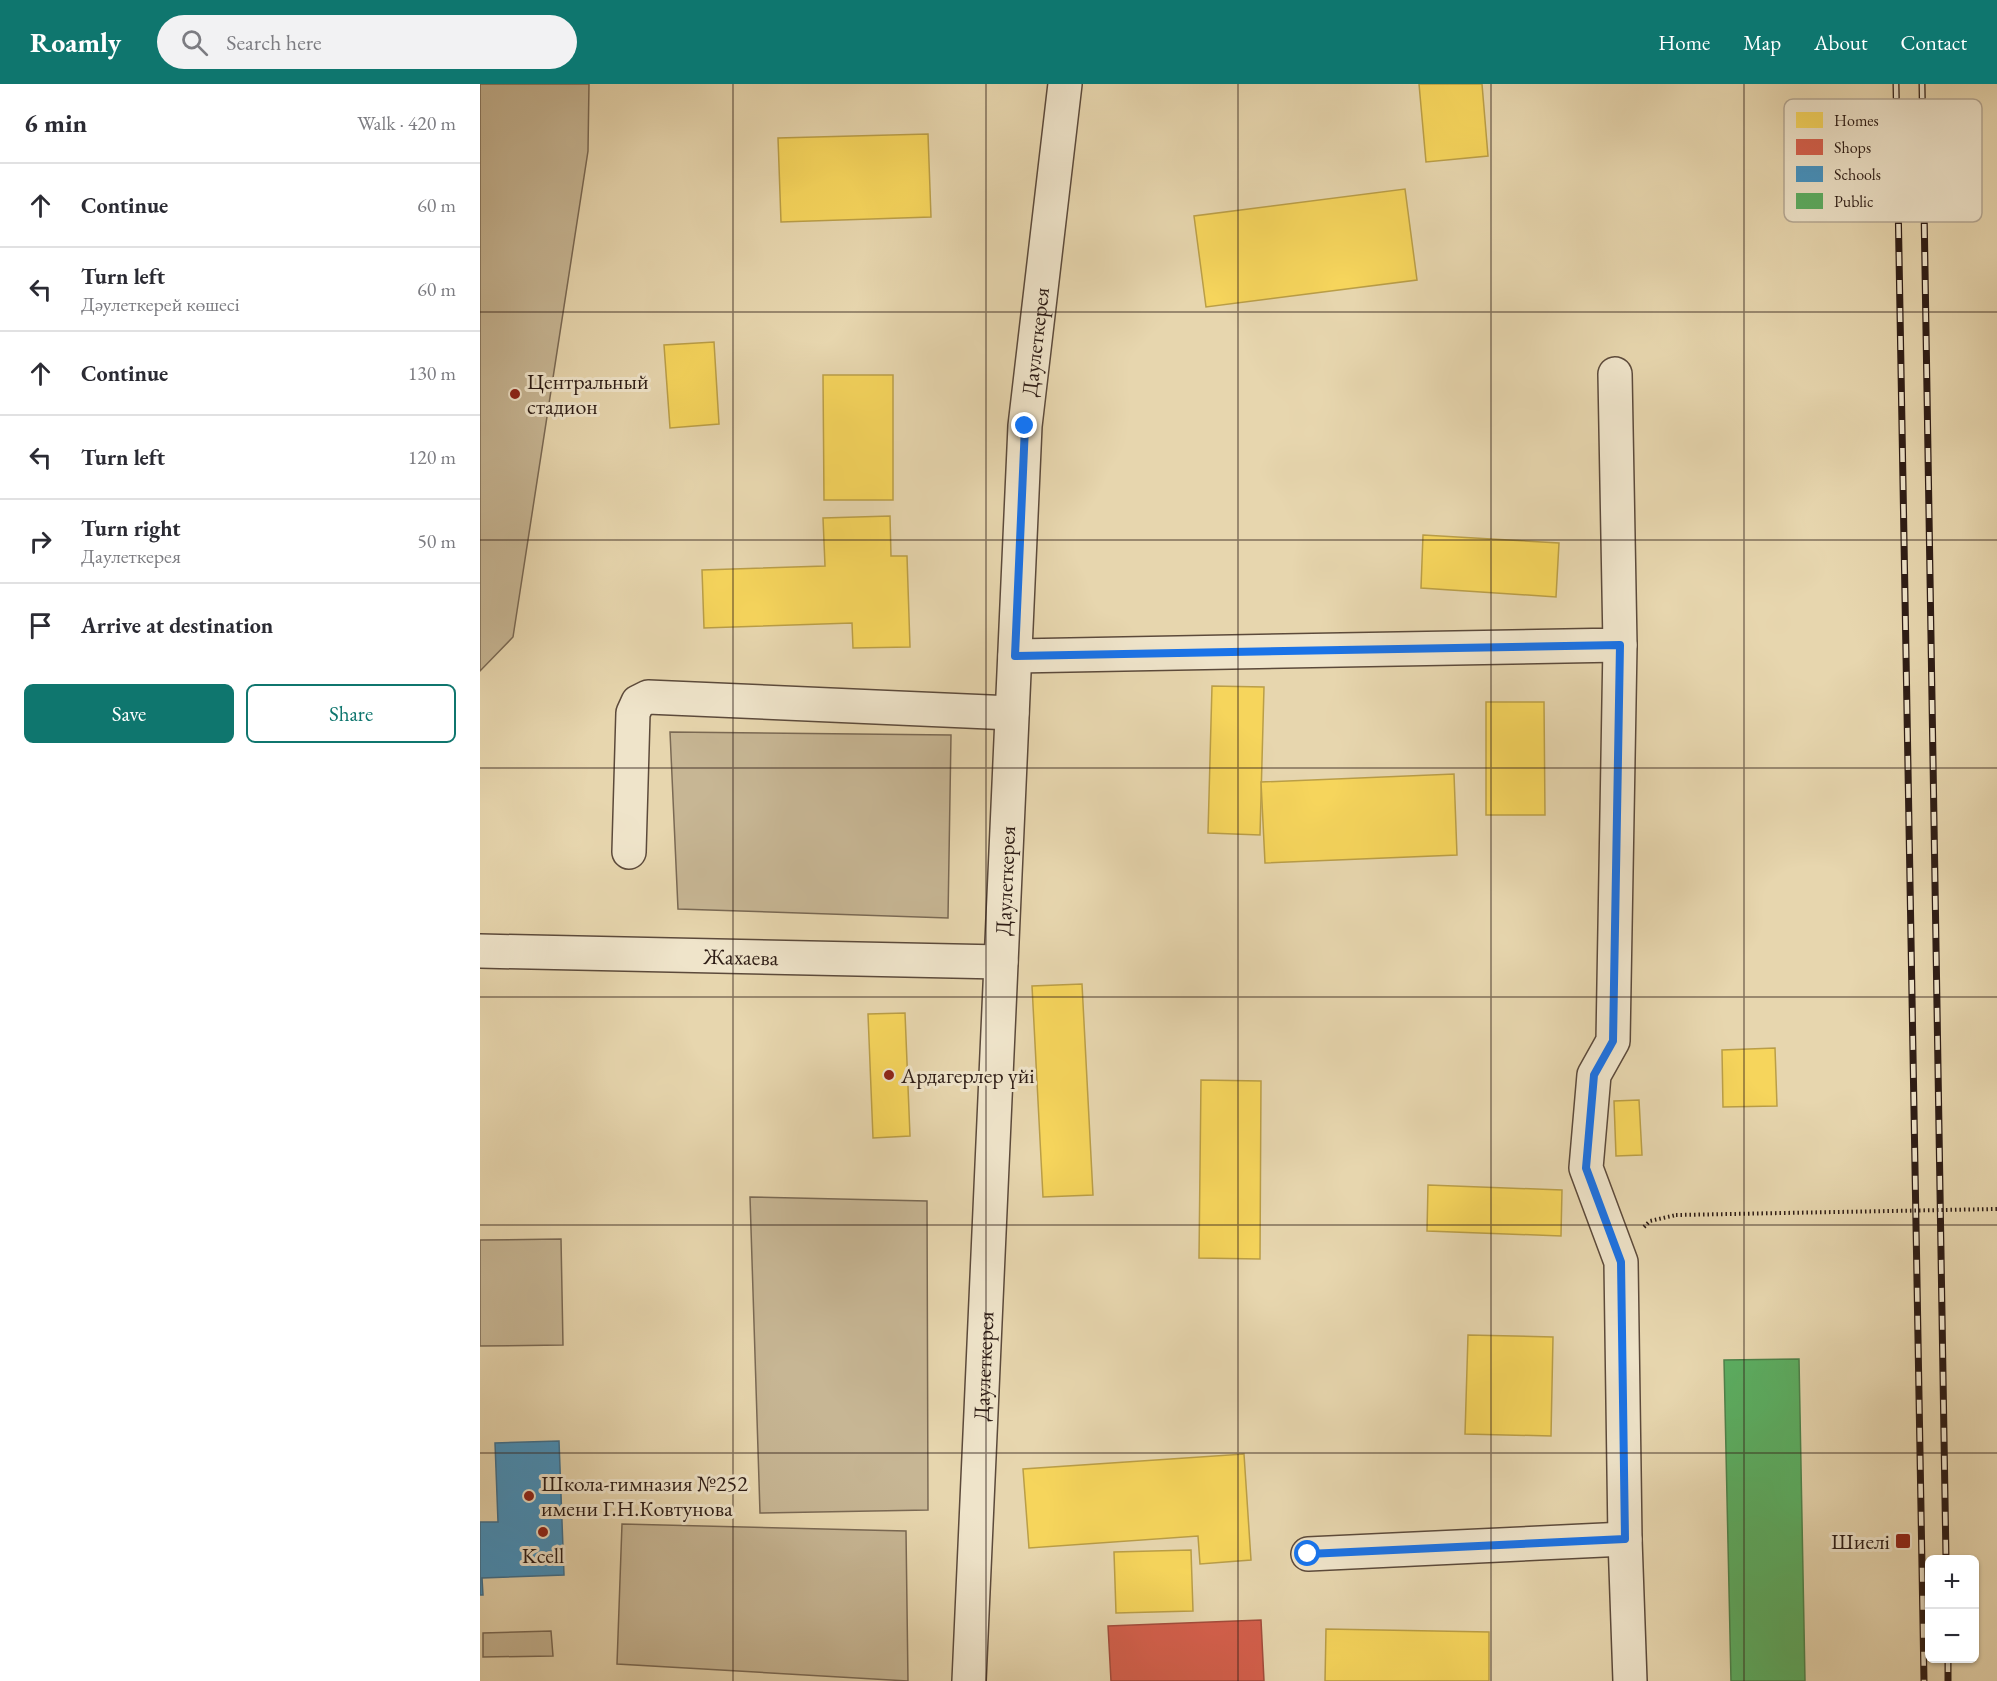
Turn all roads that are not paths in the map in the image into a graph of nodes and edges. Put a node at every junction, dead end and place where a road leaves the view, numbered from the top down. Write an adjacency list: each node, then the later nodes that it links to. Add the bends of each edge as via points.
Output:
1 (1065, 84): 4 (street, Даулеткерея, via 1025,426)
2 (1615, 374): 3 (street)
3 (1620, 645): 4 (street); 9 (street, via 1613,1041 1594,1075 1586,1168 1621,1262)
4 (1015, 656): 5 (street, Даулеткерея)
5 (1012, 713): 6 (street, via 648,697 638,702 633,713); 8 (street, Даулеткерея)
6 (629, 852)
7 (480, 951): 8 (street, Жахаева)
8 (1001, 962): 11 (street, Даулеткерея)
9 (1625, 1539): 10 (street); 12 (street)
10 (1308, 1554)
11 (969, 1681)
12 (1630, 1681)

